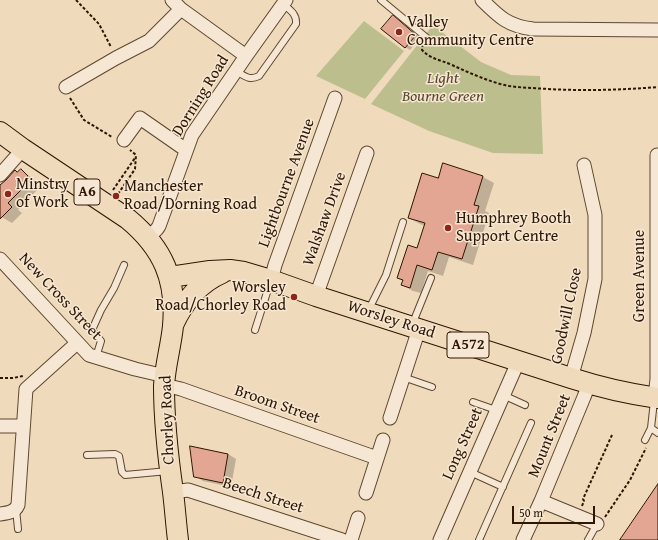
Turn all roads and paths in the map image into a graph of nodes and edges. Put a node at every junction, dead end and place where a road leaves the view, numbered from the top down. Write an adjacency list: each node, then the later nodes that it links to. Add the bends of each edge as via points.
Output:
1 (76, 0): 9 (path, via 99,24)
2 (381, 0): 7 (lane)
3 (482, 0): 6 (street, via 506,21 524,28)
4 (285, 2): 8 (street, Dorning Road); 10 (lane, via 294,13 296,24 259,76 254,79 248,78)
5 (177, 5): 8 (street); 9 (street, via 149,41)
6 (658, 30)
7 (427, 38): 12 (path, via 422,50 433,59 508,86 576,90)
8 (246, 56): 10 (street, Dorning Road)
9 (116, 58): 11 (street)
10 (236, 71): 17 (street, Dorning Road, via 192,136)
11 (66, 87): 15 (path, via 84,120)
12 (658, 87)
13 (336, 98): 31 (street, Lightbourne Avenue)
14 (0, 132): 16 (main road, A6)
15 (123, 142): 17 (street, via 140,118); 20 (path)
16 (23, 149): 22 (street); 23 (main road, A6)
17 (186, 150): 25 (street, Dorning Road, via 159,226)
18 (367, 153): 32 (street, Walshaw Drive)
19 (657, 155): 45 (street, Green Avenue)
20 (136, 158): 23 (path); 23 (path, via 135,169)
21 (584, 164): 42 (street, Goodwill Close, via 595,215 595,278 584,334)
22 (0, 175)
23 (106, 204): 25 (main road, A6, via 140,228)
24 (403, 222): 33 (lane, via 386,275)
25 (148, 238): 29 (main road, A6, via 157,249)
26 (0, 259): 37 (street, New Cross Street)
27 (124, 265): 38 (lane, via 92,330 101,341)
28 (230, 270): 29 (main road, Worsley Road / A572); 31 (main road, Worsley Road / A572); 34 (main road, via 209,280 197,290)
29 (170, 277): 34 (main road, Chorley Road / A6)
30 (431, 278): 35 (lane)
31 (271, 280): 32 (main road, Worsley Road / A572); 36 (lane)
32 (316, 296): 33 (main road, Worsley Road / A572)
33 (368, 312): 35 (main road, Worsley Road / A572)
34 (173, 325): 41 (main road, Chorley Road / A6)
35 (415, 327): 39 (main road, Worsley Road / A572); 40 (street)
36 (255, 330)
37 (77, 343): 38 (street, New Cross Street, via 89,355); 52 (street, via 26,389)
38 (96, 357): 41 (street, New Cross Street)
39 (518, 362): 42 (main road, Worsley Road / A572); 44 (street, Long Street)
40 (403, 377): 43 (lane); 49 (street)
41 (165, 381): 59 (street, Broom Street, via 180,389); 60 (main road, Chorley Road / A6)
42 (580, 381): 45 (main road, Worsley Road / A572); 65 (street, Mount Street, via 584,398)
43 (432, 387)
44 (503, 395): 47 (lane); 48 (street, Long Street)
45 (656, 397): 53 (lane)
46 (473, 402): 48 (lane)
47 (525, 405)
48 (496, 410): 61 (street, Long Street)
49 (390, 418)
50 (531, 424): 62 (lane)
51 (0, 426): 52 (street)
52 (23, 426): 66 (street)
53 (651, 428): 54 (lane); 57 (lane)
54 (658, 433)
55 (612, 435): 68 (path)
56 (383, 440): 59 (street)
57 (644, 440): 70 (path, via 647,445 630,480 602,521)
58 (87, 455): 60 (lane, via 119,456 125,475)
59 (377, 458): 64 (street)
60 (170, 471): 63 (main road, Chorley Road / A6)
61 (469, 472): 62 (lane); 75 (street, Long Street)
62 (503, 487): 76 (lane)
63 (172, 492): 72 (main road, Chorley Road / A6); 73 (street, Beech Street, via 188,490)
64 (366, 492)
65 (541, 501): 68 (street, Mount Street); 77 (street, Mount Street)
66 (16, 509): 67 (street); 71 (lane)
67 (0, 514)
68 (578, 516): 70 (street, Mount Street)
69 (358, 518): 74 (street)
70 (597, 524): 78 (lane)
71 (18, 530)
72 (178, 540)
73 (342, 540)
74 (351, 540)
75 (440, 540)
76 (479, 540)
77 (524, 540)
78 (588, 540)

